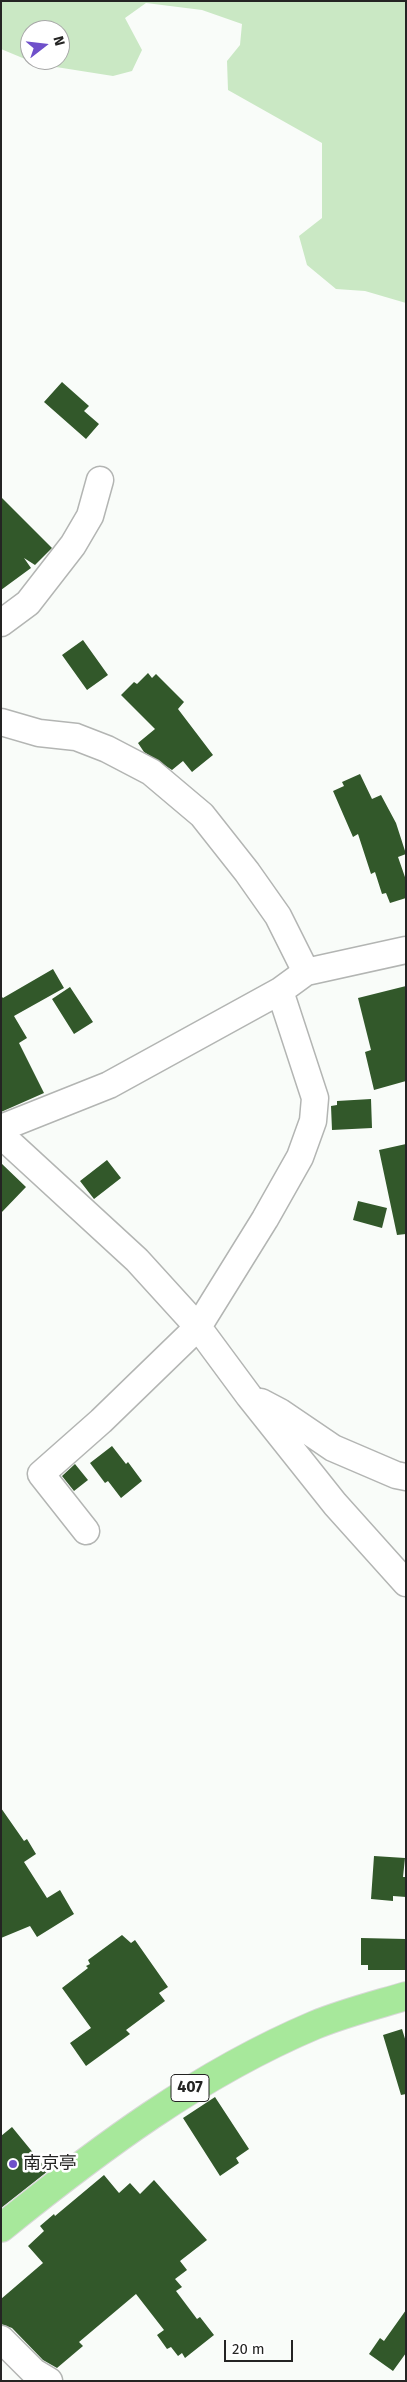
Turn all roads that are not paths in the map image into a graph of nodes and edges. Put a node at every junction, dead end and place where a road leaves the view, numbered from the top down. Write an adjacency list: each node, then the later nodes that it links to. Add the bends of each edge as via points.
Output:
1 (100, 480): 2 (street, via 90,516 73,545 28,603)
2 (1, 623)
3 (1, 722): 5 (street, via 39,733 76,737 151,772 202,816 247,872 278,916)
4 (406, 950): 5 (street)
5 (306, 972): 6 (street)
6 (280, 991): 7 (street, via 109,1085); 9 (street, via 315,1098 313,1120 300,1157 266,1220)
7 (1, 1128)
8 (1, 1134): 9 (street, via 137,1260)
9 (198, 1327): 10 (street); 12 (street, via 41,1474)
10 (249, 1396): 11 (street, via 280,1412 333,1448); 13 (street, via 335,1504)
11 (406, 1477)
12 (86, 1531)
13 (406, 1583)
14 (406, 1996): 15 (highway, 407, via 317,2024 196,2084 76,2167)
15 (1, 2228)
16 (1, 2339): 17 (street, via 34,2372)
17 (49, 2381)

